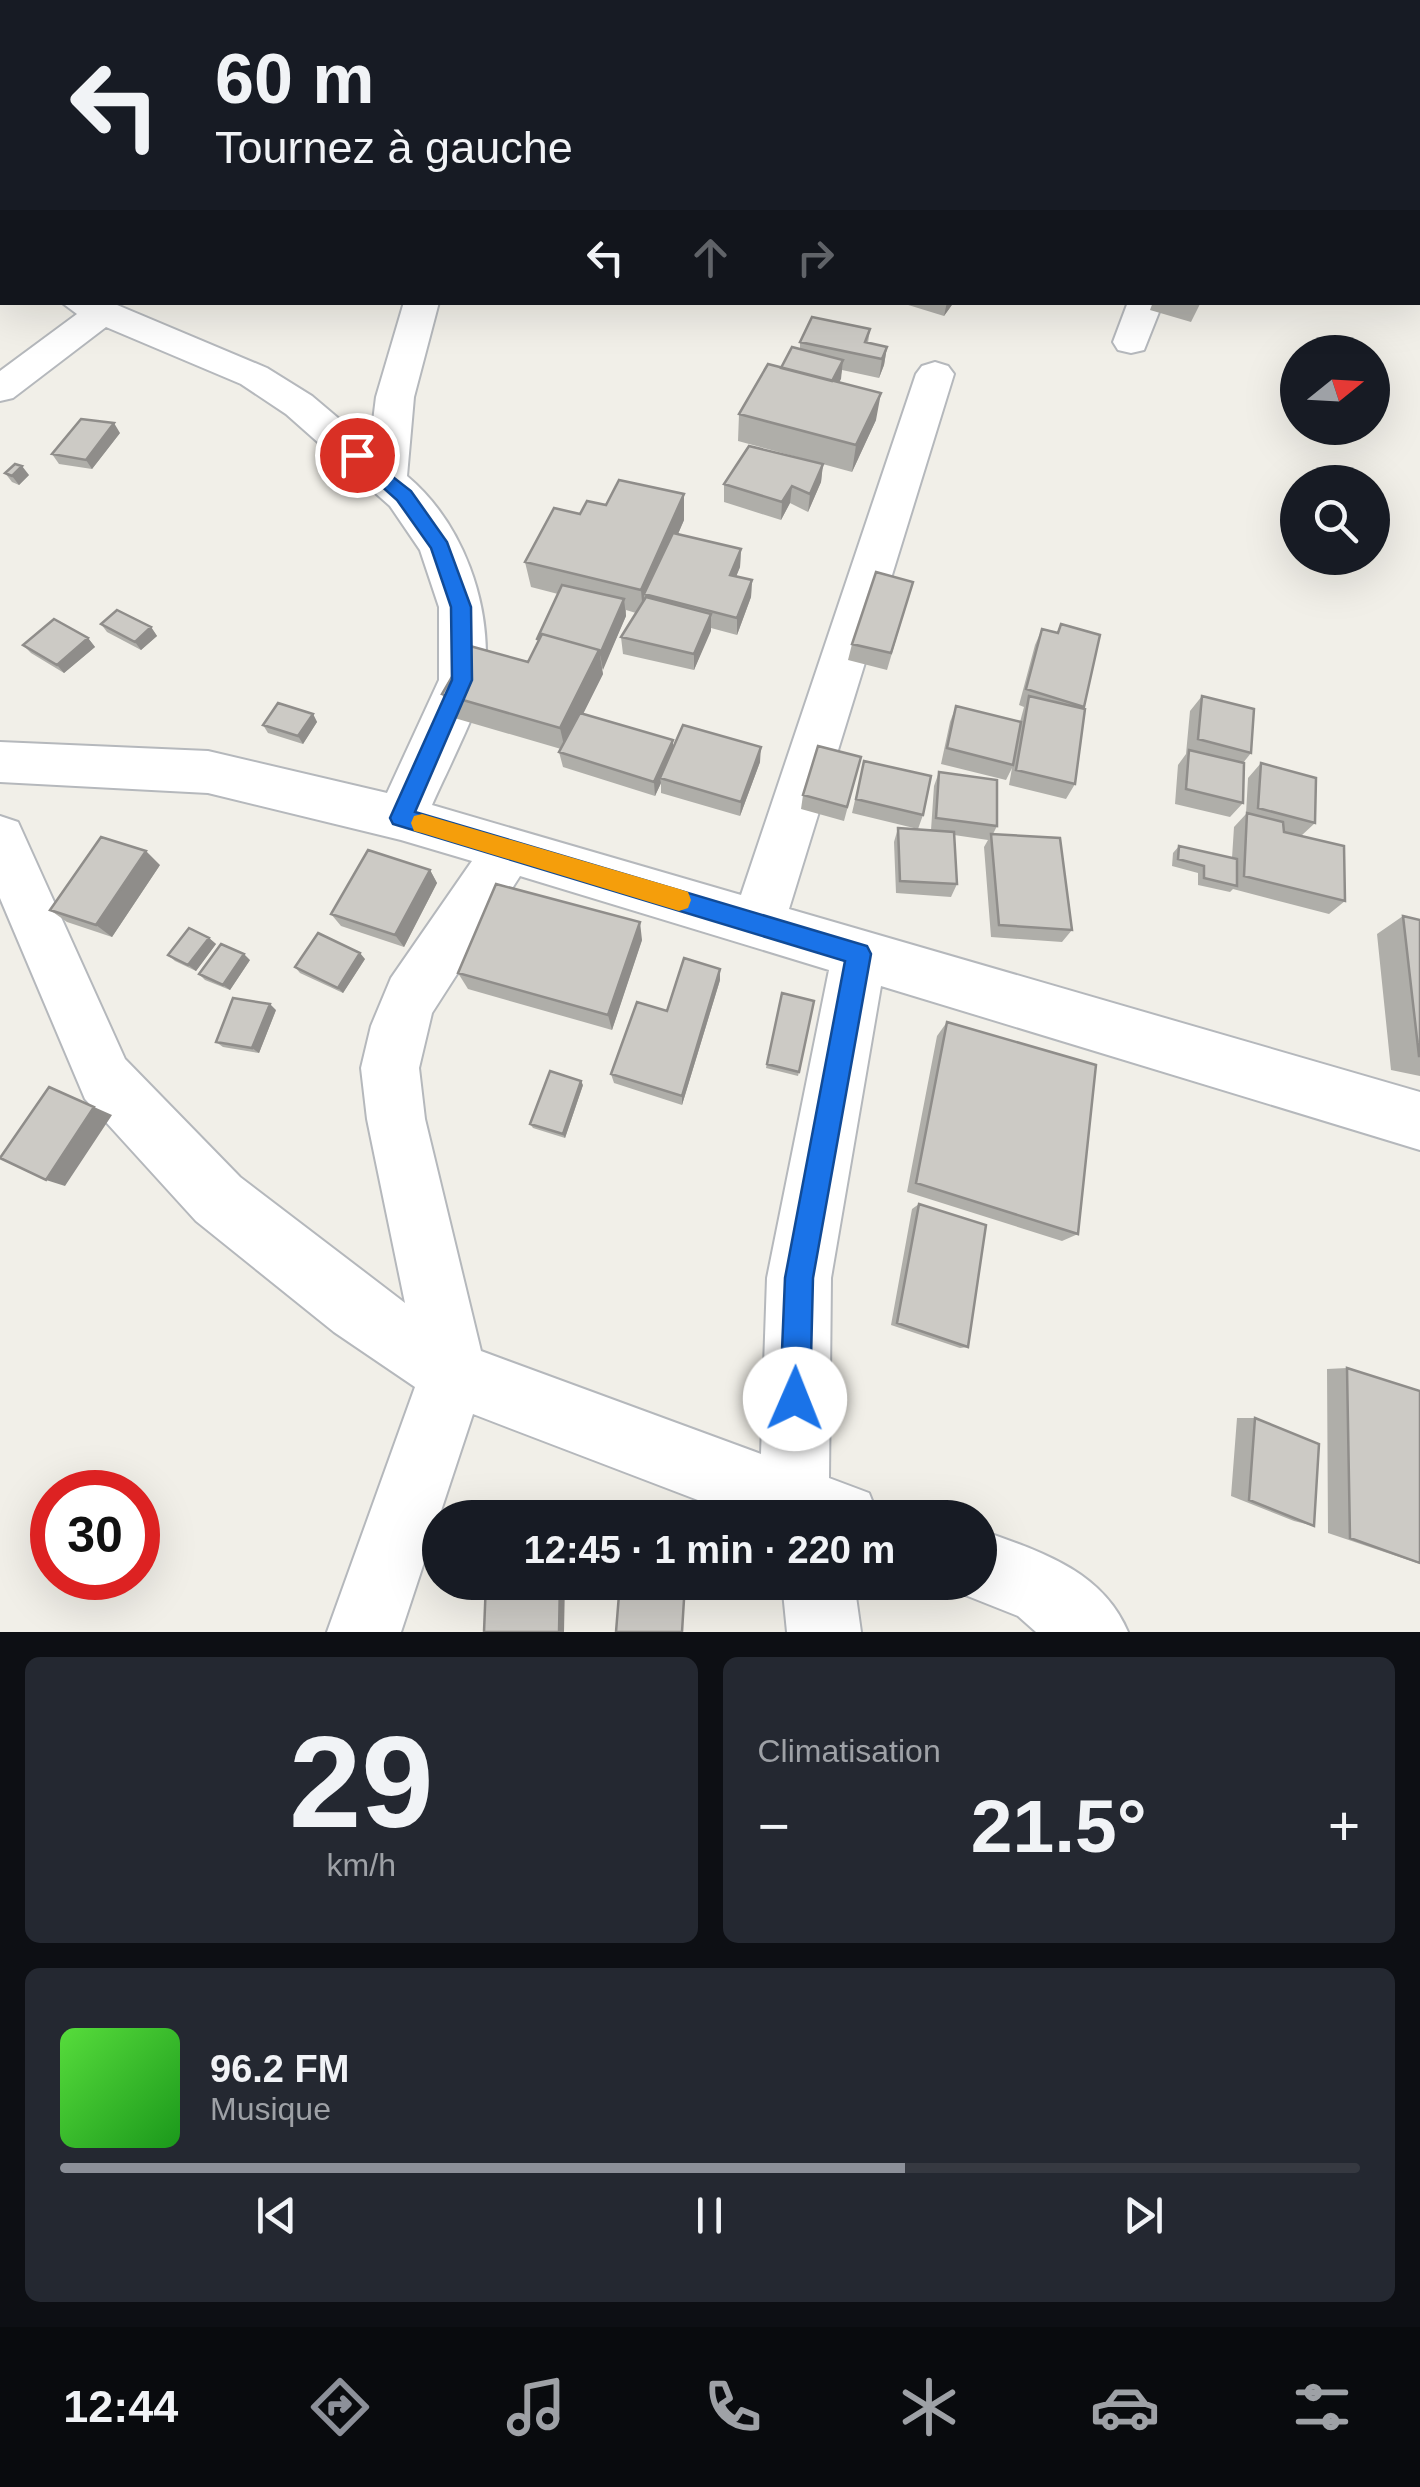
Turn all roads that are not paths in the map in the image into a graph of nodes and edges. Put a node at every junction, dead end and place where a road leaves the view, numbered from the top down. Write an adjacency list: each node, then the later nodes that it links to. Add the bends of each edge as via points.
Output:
1 (421, 305): 7 (street, via 395,397)
2 (1145, 305): 4 (street)
3 (90, 308): 6 (street); 7 (street, via 254,376 300,404)
4 (1131, 342)
5 (935, 374): 12 (street)
6 (0, 390)
7 (386, 480): 9 (street, via 440,546 461,607 464,652 462,680)
8 (0, 762): 9 (street, via 208,772)
9 (401, 818): 11 (street)
10 (0, 838): 15 (street, via 105,1079 218,1199)
11 (510, 848): 12 (street); 15 (street, via 411,997 390,1068)
12 (758, 924): 13 (street)
13 (859, 954): 14 (street); 17 (street, via 799,1278)
14 (1420, 1121)
15 (453, 1374): 16 (street); 20 (street)
16 (782, 1500)
17 (812, 1500)
18 (997, 1572): 22 (street, via 1041,1588)
19 (820, 1600): 21 (street)
20 (364, 1632)
21 (824, 1632)
22 (1092, 1632)

